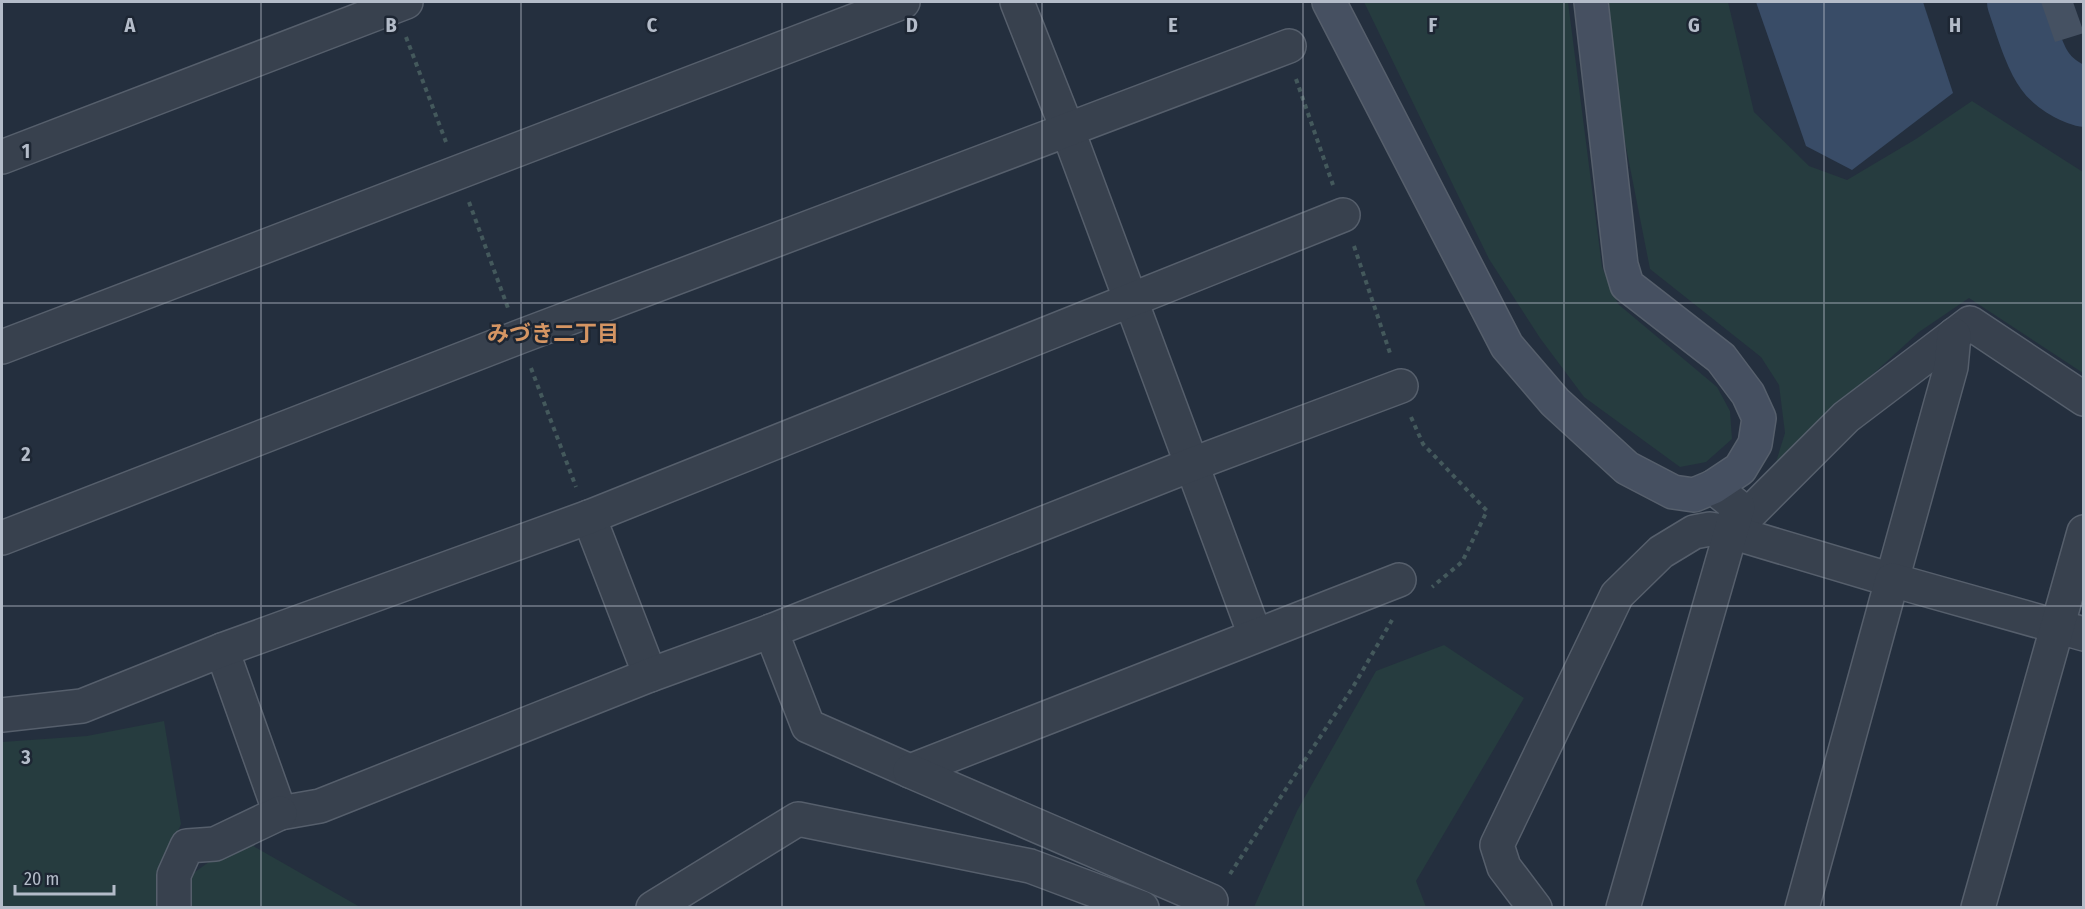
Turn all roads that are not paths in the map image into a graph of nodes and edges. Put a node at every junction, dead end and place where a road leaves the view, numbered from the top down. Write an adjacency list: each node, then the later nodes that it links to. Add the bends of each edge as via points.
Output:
1 (903, 2): 12 (street)
2 (1017, 2): 7 (street)
3 (1329, 2): 16 (street, via 1507,346 1555,402 1627,468 1673,492 1694,495)
4 (1591, 2): 16 (street, via 1620,254 1627,285 1721,358 1748,394 1759,418 1755,444 1740,469)
5 (400, 4): 8 (street)
6 (1288, 46): 7 (street)
7 (1068, 131): 10 (street); 20 (street, via 519,337)
8 (2, 157)
9 (1343, 215): 10 (street)
10 (1131, 300): 15 (street); 17 (street)
11 (1954, 335): 14 (street, via 1970,323); 18 (street, via 1846,417); 21 (street, via 1951,367)
12 (2, 347)
13 (1401, 386): 15 (street)
14 (2084, 399)
15 (1193, 464): 23 (street); 25 (street)
16 (1713, 487): 18 (street, via 1737,507)
17 (584, 507): 26 (street); 27 (street)
18 (1731, 532): 21 (street); 35 (street, via 1694,532 1661,552 1617,596 1497,845 1504,867); 36 (street)
19 (2084, 532): 24 (street)
20 (2, 538)
21 (1892, 580): 24 (street); 37 (street)
22 (1413, 586): 25 (street)
23 (771, 631): 27 (street); 29 (street, via 808,726)
24 (2070, 631): 38 (street)
25 (1255, 635): 29 (street)
26 (222, 650): 28 (street, via 82,706); 30 (street)
27 (650, 675): 30 (street, via 320,806)
28 (2, 715)
29 (910, 771): 31 (street)
30 (280, 813): 32 (street, via 215,844 187,846 174,875)
31 (1210, 904)
32 (174, 908)
33 (653, 908): 34 (street, via 798,819 1030,866)
34 (1142, 908)
35 (1535, 908)
36 (1623, 908)
37 (1802, 908)
38 (1977, 908)

